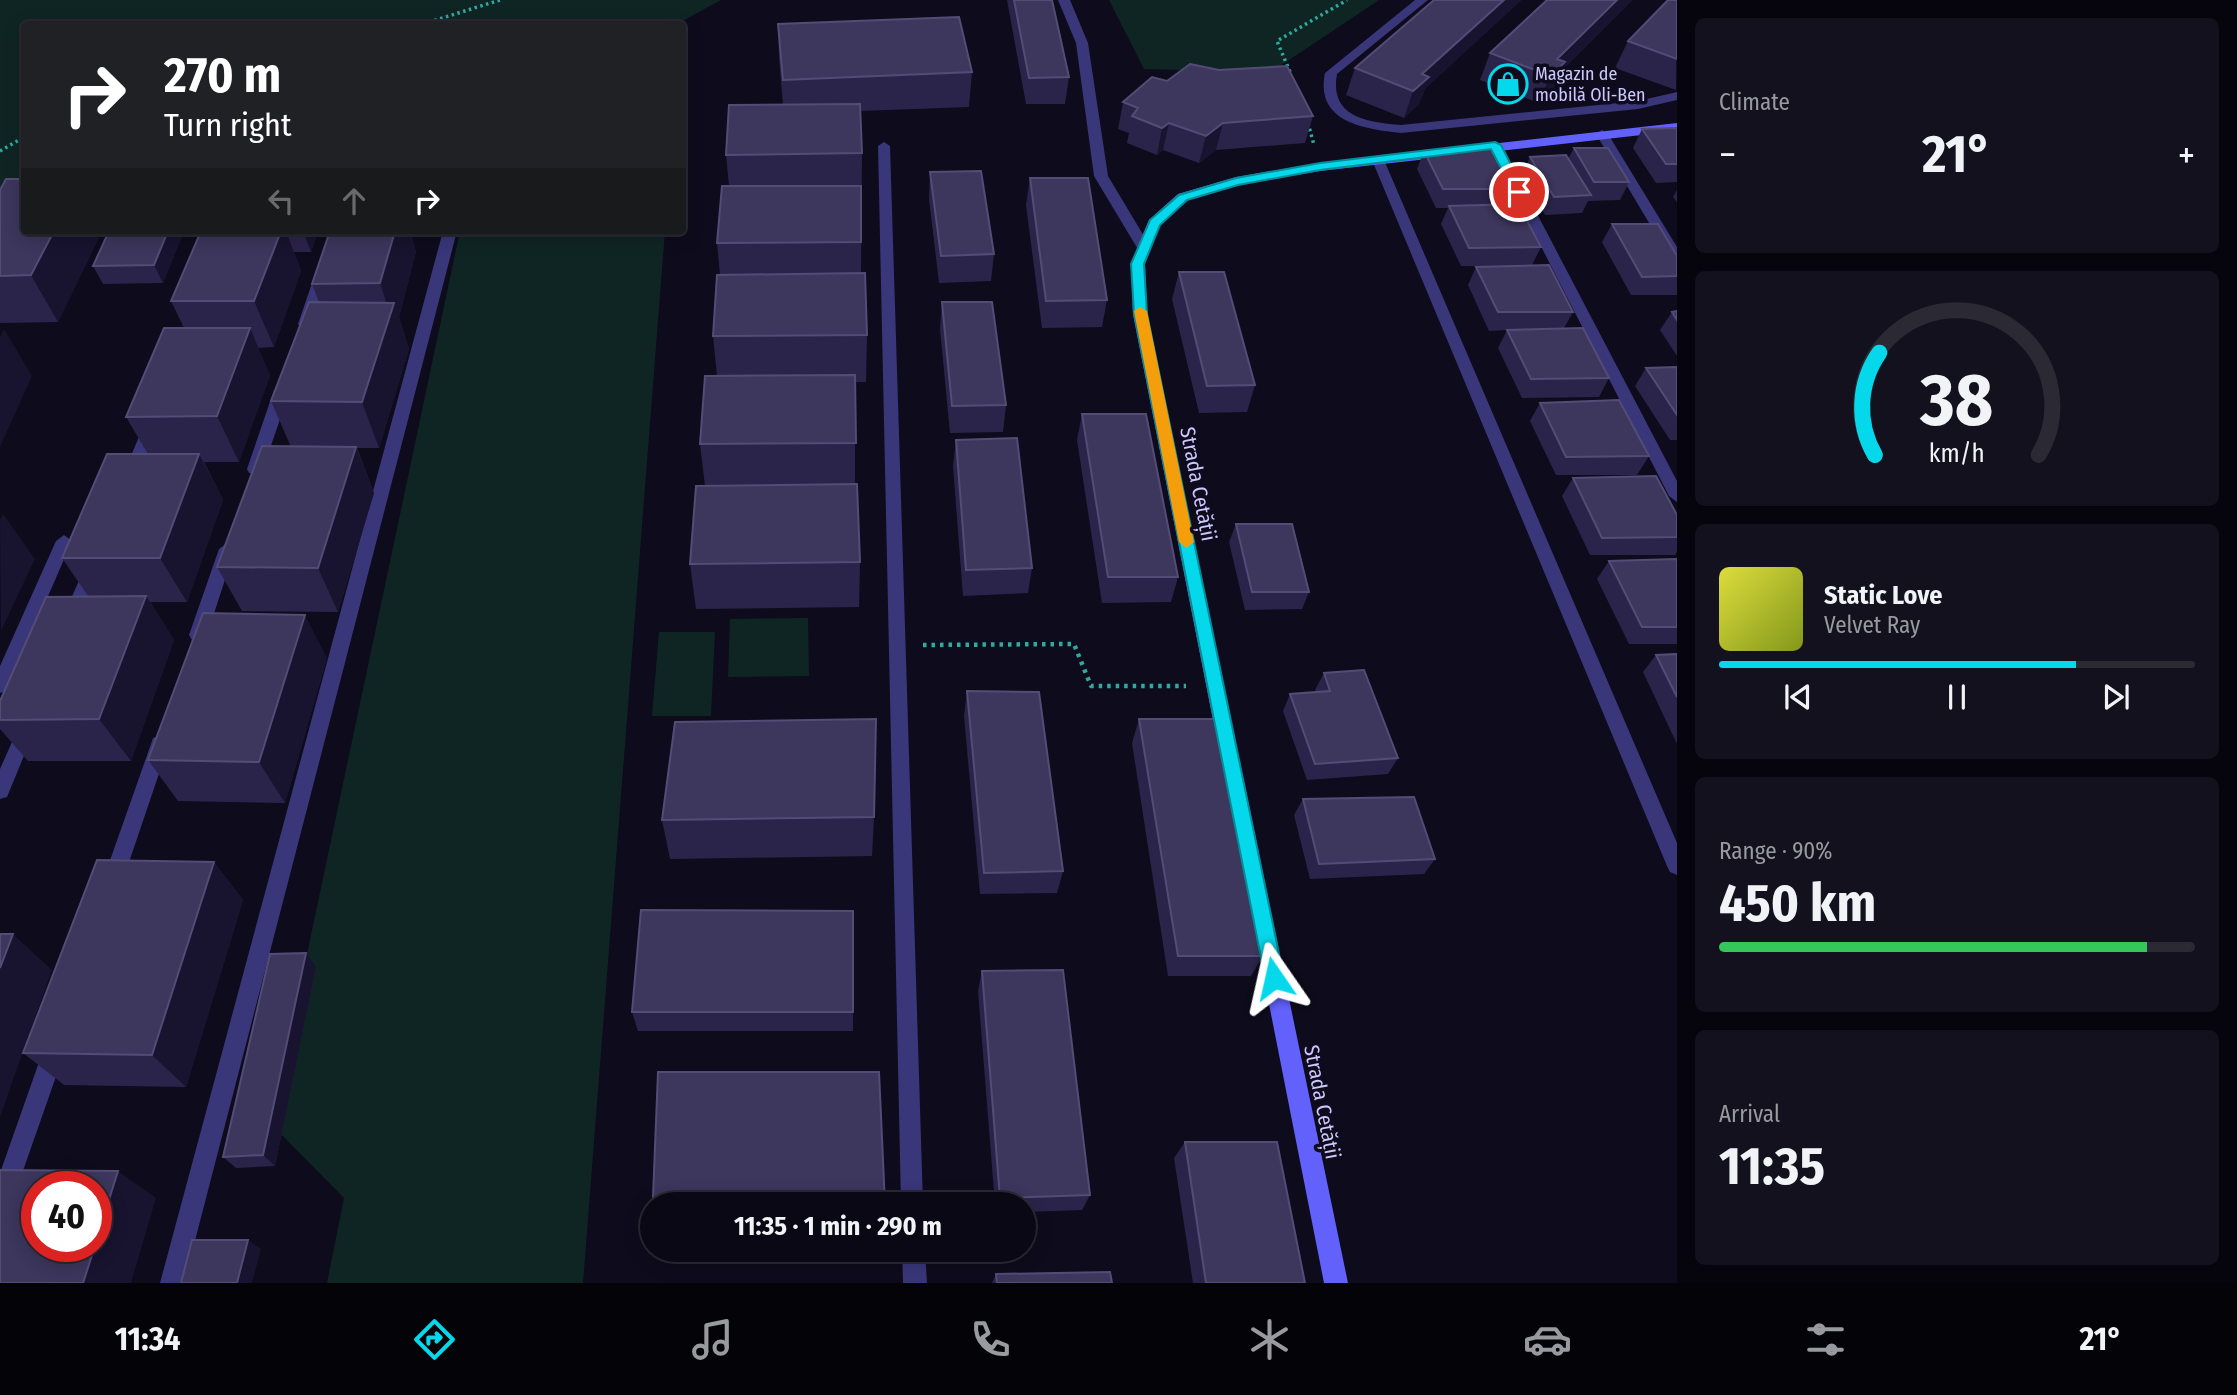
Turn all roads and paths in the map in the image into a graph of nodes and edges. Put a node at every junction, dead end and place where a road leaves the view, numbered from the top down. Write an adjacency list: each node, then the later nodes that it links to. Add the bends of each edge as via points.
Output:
1 (500, 0): 4 (path)
2 (1064, 0): 15 (lane, via 1082,43 1101,176)
3 (1422, 0): 5 (lane, via 1331,73 1326,87 1331,103 1350,118 1373,127 1401,129 1638,105)
4 (432, 21)
5 (1677, 96)
6 (1677, 127): 7 (street, Strada Cetății)
7 (1602, 134): 9 (street, Strada Cetății); 16 (lane)
8 (21, 139): 11 (path)
9 (1495, 145): 12 (street, Strada Cetății); 21 (lane)
10 (884, 146): 27 (lane)
11 (0, 151)
12 (1378, 160): 15 (street, Strada Cetății, via 1236,181 1183,197 1154,223); 34 (lane)
13 (336, 235): 17 (lane)
14 (449, 235): 40 (lane)
15 (1144, 248): 30 (street, Strada Cetății, via 1138,264 1140,314)
16 (1677, 258)
17 (301, 336)
18 (287, 376): 20 (lane)
19 (159, 409): 22 (lane)
20 (251, 481)
21 (1677, 496)
22 (121, 498)
23 (232, 534): 28 (lane)
24 (64, 541): 29 (lane)
25 (100, 549): 26 (lane)
26 (63, 638)
27 (896, 644): 30 (path, via 1074,644 1091,686); 37 (lane)
28 (191, 652)
29 (0, 685)
30 (1215, 686): 42 (street, Strada Cetății)
31 (32, 715): 33 (lane)
32 (164, 731): 35 (lane)
33 (0, 791)
34 (1677, 866)
35 (105, 902)
36 (59, 1034): 38 (lane)
37 (912, 1192)
38 (0, 1205)
39 (914, 1262): 41 (lane)
40 (172, 1283)
41 (915, 1283)
42 (1336, 1283)

